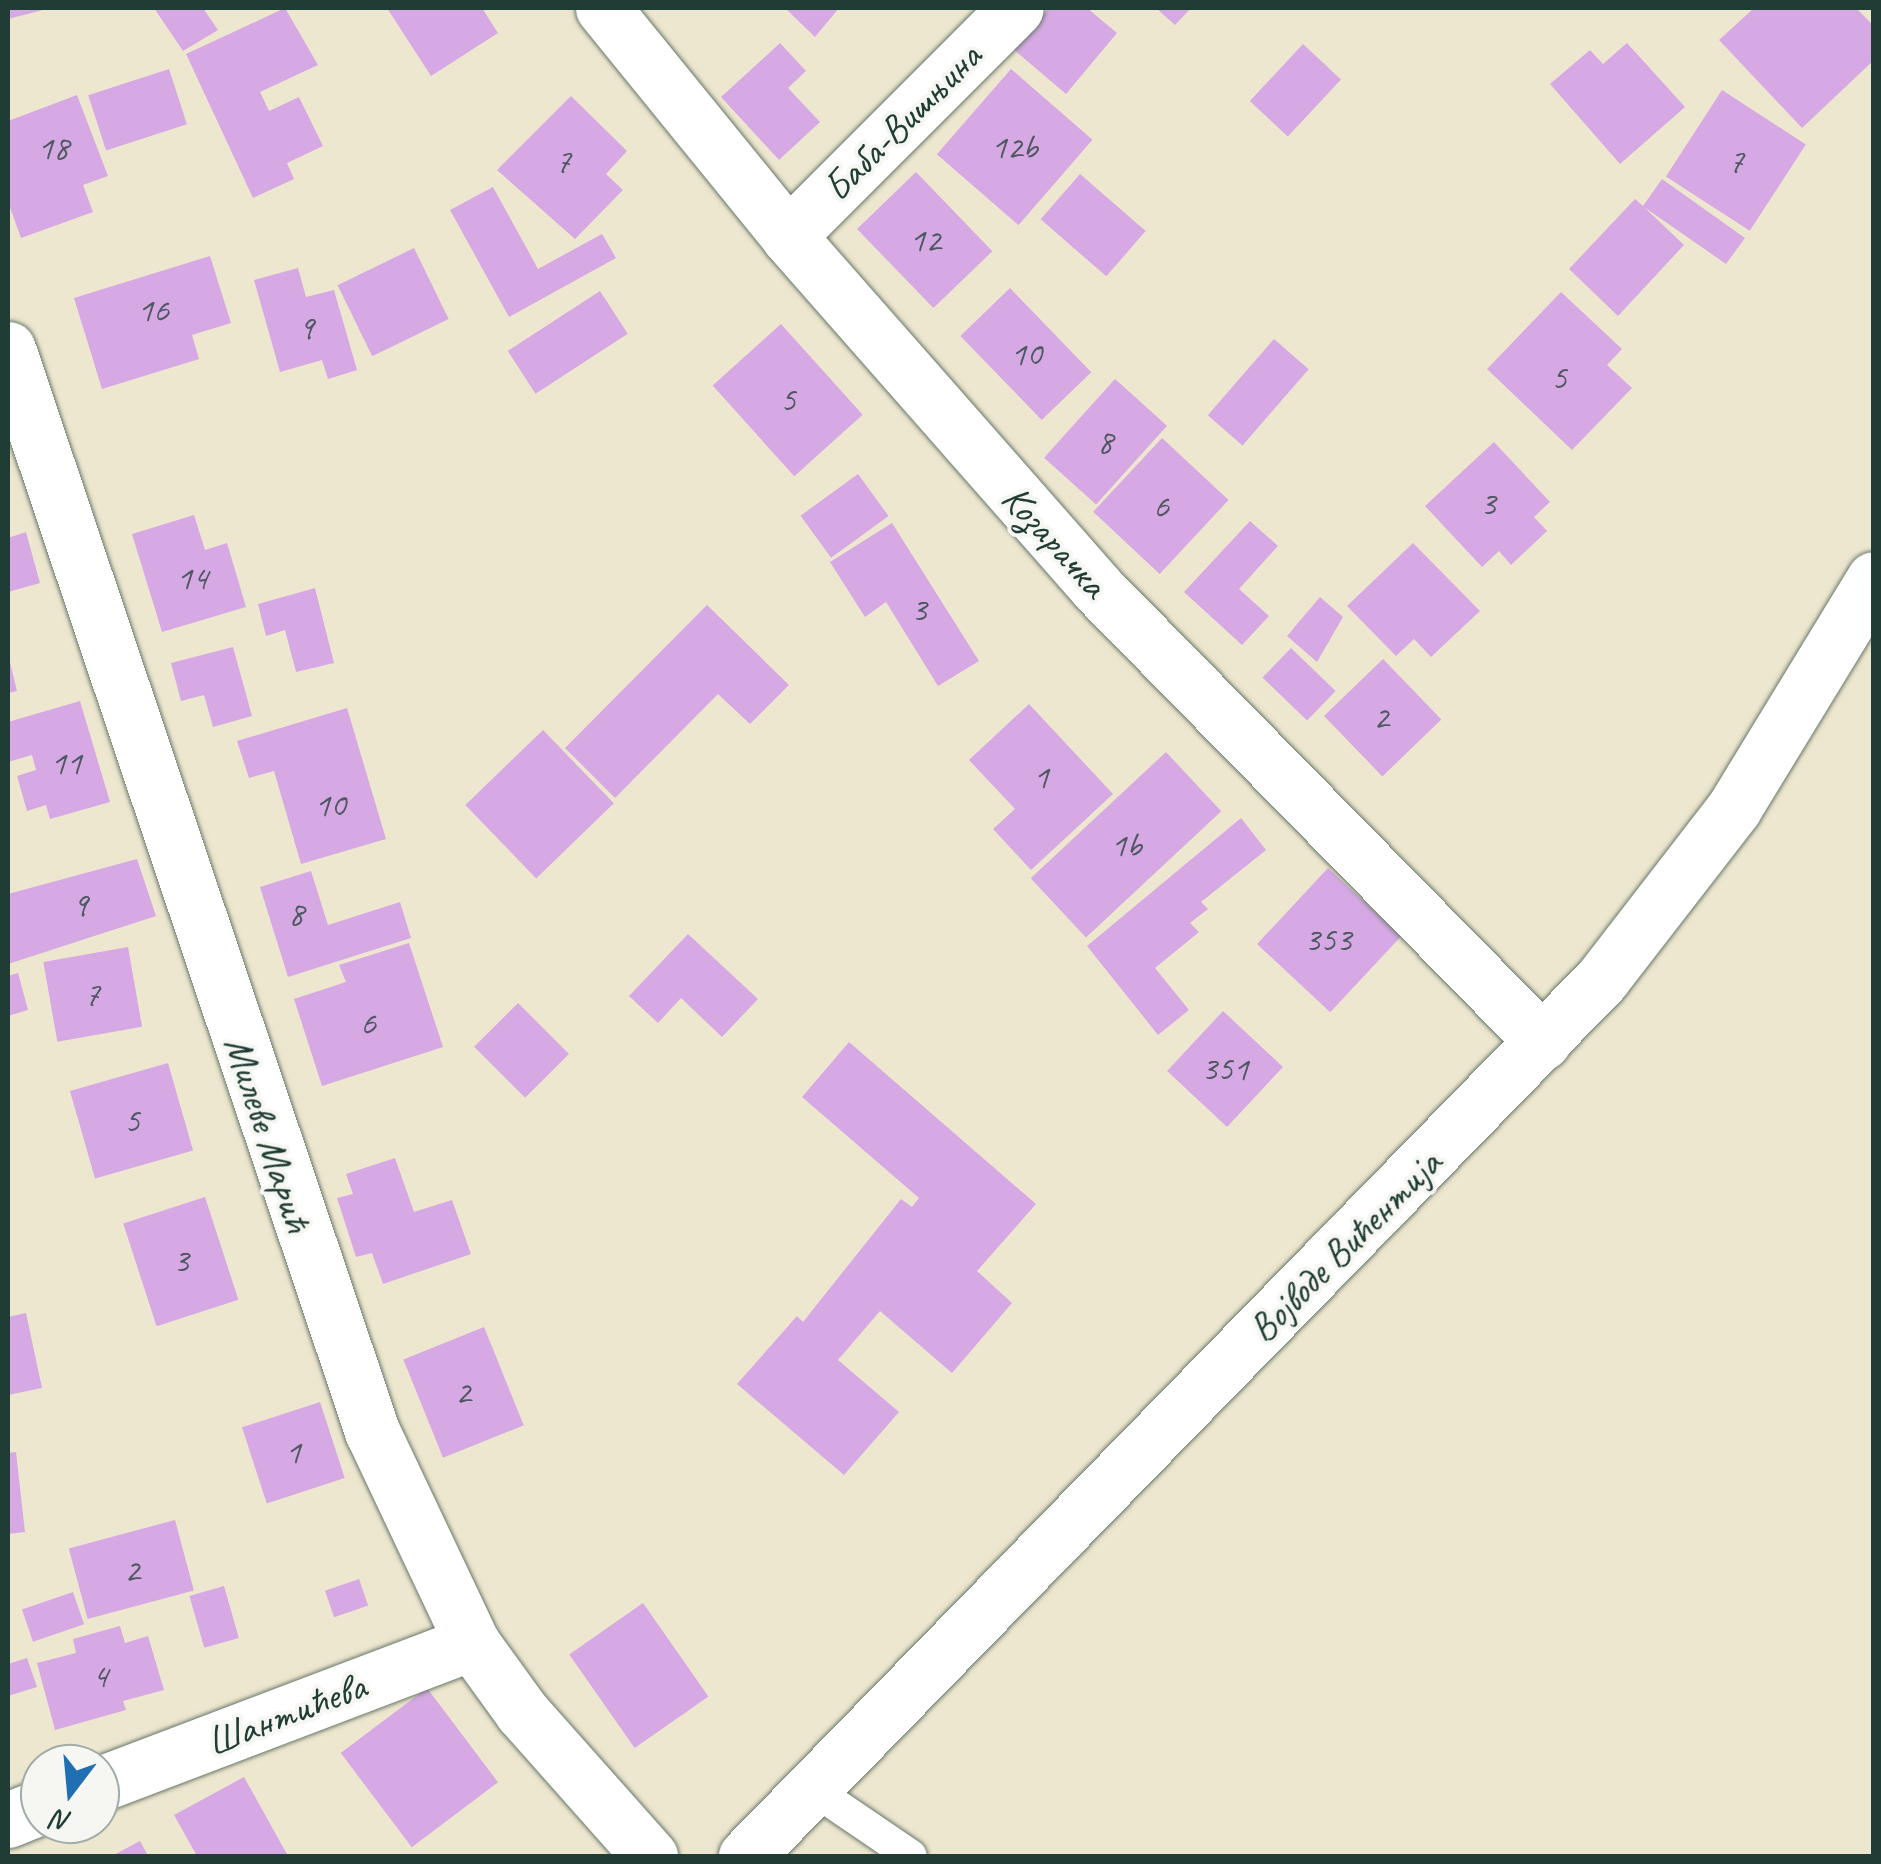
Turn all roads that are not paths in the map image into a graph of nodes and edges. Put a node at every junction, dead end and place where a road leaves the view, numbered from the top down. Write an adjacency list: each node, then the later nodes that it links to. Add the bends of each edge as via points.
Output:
1 (603, 8): 3 (street, Козарачка)
2 (1016, 8): 3 (street, Баба-Вишњина)
3 (788, 236): 6 (street, Козарачка, via 1098,589)
4 (8, 350): 7 (street, Милеве Марић, via 336,1332 420,1544)
5 (1874, 579): 6 (street, Војводе Вићентија, via 1734,808 1602,979)
6 (1543, 1042): 9 (street, Војводе Вићентија, via 986,1606)
7 (472, 1643): 8 (street, Шантићева); 10 (street, Милеве Марић, via 522,1712)
8 (120, 1776)
9 (814, 1790): 11 (street, Војводе Вићентија); 12 (lane)
10 (650, 1856)
11 (746, 1856)
12 (911, 1856)

